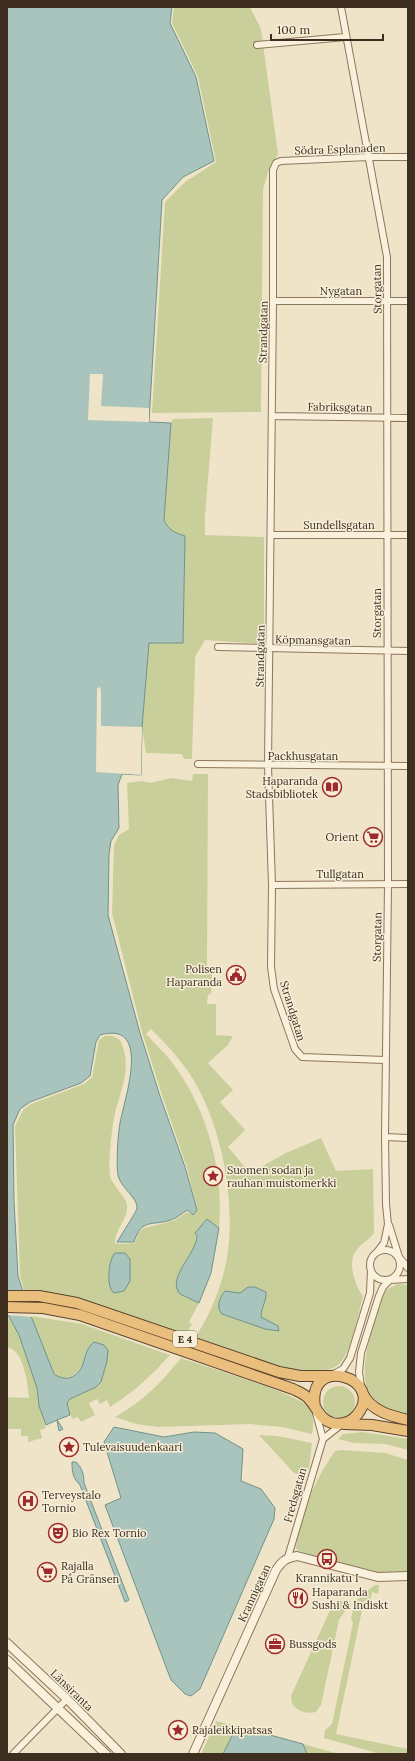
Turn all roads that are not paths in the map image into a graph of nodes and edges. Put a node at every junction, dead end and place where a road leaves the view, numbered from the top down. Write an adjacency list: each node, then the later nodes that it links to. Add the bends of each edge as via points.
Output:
1 (341, 7): 2 (street, Storgatan)
2 (345, 36): 3 (street); 4 (street, Storgatan)
3 (257, 45)
4 (368, 157): 5 (street, Södra Esplanaden); 6 (street, Södra Esplanaden, via 282,161); 8 (street, Storgatan, via 387,257)
5 (408, 157)
6 (275, 165): 7 (street, Strandgatan)
7 (273, 301): 8 (street, Nygatan); 10 (street, Strandgatan)
8 (387, 301): 9 (street, Nygatan); 11 (street, Storgatan)
9 (408, 301)
10 (272, 416): 11 (street, Fabriksgatan); 13 (street, Strandgatan)
11 (387, 418): 12 (street, Fabriksgatan); 14 (street, Storgatan)
12 (408, 418)
13 (271, 535): 14 (street, Sundellsgatan); 17 (street, Strandgatan)
14 (388, 535): 15 (street, Sundellsgatan); 18 (street, Storgatan)
15 (408, 535)
16 (218, 648): 17 (street, Köpmansgatan)
17 (270, 649): 18 (street, Köpmansgatan); 21 (street, Strandgatan)
18 (387, 651): 19 (street, Köpmansgatan); 22 (street, Storgatan)
19 (408, 651)
20 (198, 764): 21 (street, Packhusgatan)
21 (268, 766): 22 (street, Packhusgatan); 24 (street, Strandgatan)
22 (388, 766): 23 (street, Packhusgatan); 25 (street, Storgatan)
23 (408, 766)
24 (272, 884): 25 (street, Tullgatan); 27 (street, Strandgatan, via 271,968 274,989 296,1052 302,1057 310,1058)
25 (388, 884): 26 (street, Tullgatan); 27 (street, Storgatan)
26 (408, 884)
27 (385, 1060): 28 (street, Storgatan)
28 (385, 1137): 29 (street); 30 (street, Storgatan)
29 (408, 1138)
30 (388, 1224): 31 (street, Storgatan, via 384,1243); 32 (street, Storgatan)
31 (378, 1252): 32 (street, Storgatan, via 389,1250); 34 (street, Storgatan, via 371,1258)
32 (398, 1257): 33 (street, Storgatan); 36 (street, Storgatan, via 400,1269)
33 (408, 1268)
34 (371, 1270): 36 (street, via 378,1279); 39 (street, via 369,1298 350,1358 342,1369)
35 (408, 1279): 36 (street)
36 (390, 1280): 40 (street, via 378,1296 361,1353 359,1372)
37 (8, 1296): 39 (highway, E 4, via 39,1296 65,1300 279,1372 300,1376)
38 (10, 1307): 41 (highway, E 4, via 43,1308 93,1319 293,1389 308,1397)
39 (330, 1376): 40 (highway, E 4, via 349,1377); 41 (highway, via 322,1380 316,1389)
40 (362, 1391): 42 (highway, E 4, via 371,1406); 43 (highway, via 363,1402 359,1412)
41 (315, 1407): 43 (highway, E 4, via 327,1421); 45 (street, Fredsgatan)
42 (408, 1420)
43 (342, 1424): 44 (highway, E 4, via 372,1425); 45 (street)
44 (408, 1431)
45 (322, 1439): 46 (street, Fredsgatan)
46 (288, 1557): 47 (street, via 297,1556 378,1578); 55 (street, Krannigatan, via 276,1570)
47 (408, 1576)
48 (7, 1643): 50 (street, Länsiranta)
49 (7, 1660): 51 (street, Länsiranta)
50 (67, 1699): 51 (street); 54 (street, Länsiranta)
51 (58, 1708): 52 (street); 53 (street, Länsiranta)
52 (14, 1754)
53 (106, 1754)
54 (121, 1754)
55 (193, 1754)

